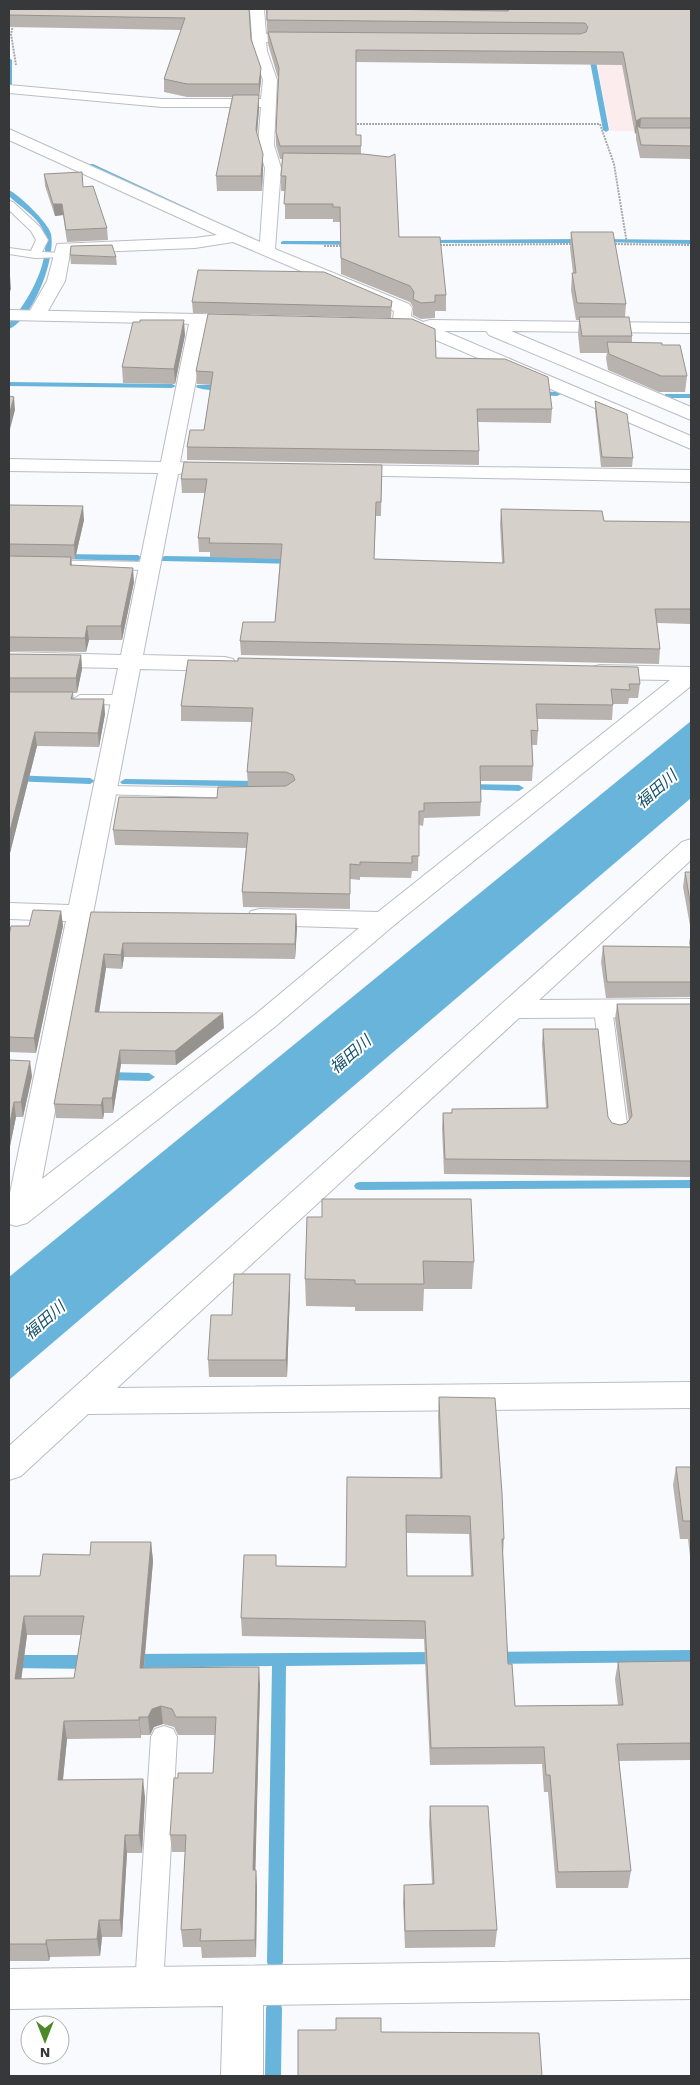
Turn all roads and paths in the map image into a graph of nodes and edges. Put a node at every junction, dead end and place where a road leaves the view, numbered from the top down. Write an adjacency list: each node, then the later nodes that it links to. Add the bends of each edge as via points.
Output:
1 (260, 13): 3 (street)
2 (14, 22): 5 (path, via 11,34 17,72)
3 (259, 38): 4 (street); 6 (street, via 270,80)
4 (316, 38)
5 (13, 89): 6 (street, via 162,103)
6 (268, 103): 19 (street, via 266,145 276,164)
7 (354, 124): 14 (path, via 600,124 614,164)
8 (9, 134): 10 (street)
9 (9, 204): 21 (lane, via 36,229 42,240)
10 (235, 237): 19 (street); 22 (street, via 196,243 64,248)
11 (9, 243): 17 (lane)
12 (578, 244): 15 (path)
13 (607, 244): 14 (path)
14 (626, 244): 16 (path)
15 (433, 245)
16 (691, 245)
17 (9, 246)
18 (345, 246): 19 (path)
19 (265, 248): 27 (street, via 403,308 402,319)
20 (9, 251): 21 (lane)
21 (38, 255): 22 (lane)
22 (60, 255): 23 (street, via 56,281)
23 (21, 315): 24 (street)
24 (199, 319): 25 (street); 33 (street)
25 (258, 321)
26 (387, 324): 27 (street)
27 (416, 324): 28 (street); 31 (street)
28 (482, 325): 29 (street); 30 (street)
29 (691, 328)
30 (691, 414)
31 (691, 443)
32 (9, 465): 33 (street)
33 (171, 468): 34 (street); 38 (street)
34 (210, 468)
35 (328, 470): 36 (street)
36 (691, 476)
37 (9, 564): 38 (lane)
38 (151, 566): 40 (street)
39 (9, 659): 40 (street)
40 (132, 662): 41 (street); 45 (street)
41 (243, 664)
42 (582, 671): 43 (street)
43 (691, 674): 52 (street)
44 (66, 700): 45 (lane)
45 (124, 700): 46 (street)
46 (106, 790): 47 (lane); 50 (street)
47 (256, 794)
48 (691, 847): 55 (street)
49 (9, 911): 50 (street)
50 (91, 913): 57 (street, via 38,1064)
51 (238, 917): 52 (street)
52 (384, 920): 57 (street, via 267,1019)
53 (603, 1008): 54 (street); 55 (street); 56 (lane)
54 (691, 1008)
55 (513, 1009): 59 (street)
56 (618, 1132)
57 (15, 1216)
58 (691, 1395): 59 (street)
59 (82, 1401): 60 (street)
60 (9, 1466)
61 (164, 1737): 64 (lane)
62 (691, 1979): 63 (street)
63 (243, 1985): 64 (street); 66 (street)
64 (149, 1986): 65 (street)
65 (9, 1989)
66 (242, 2076)

